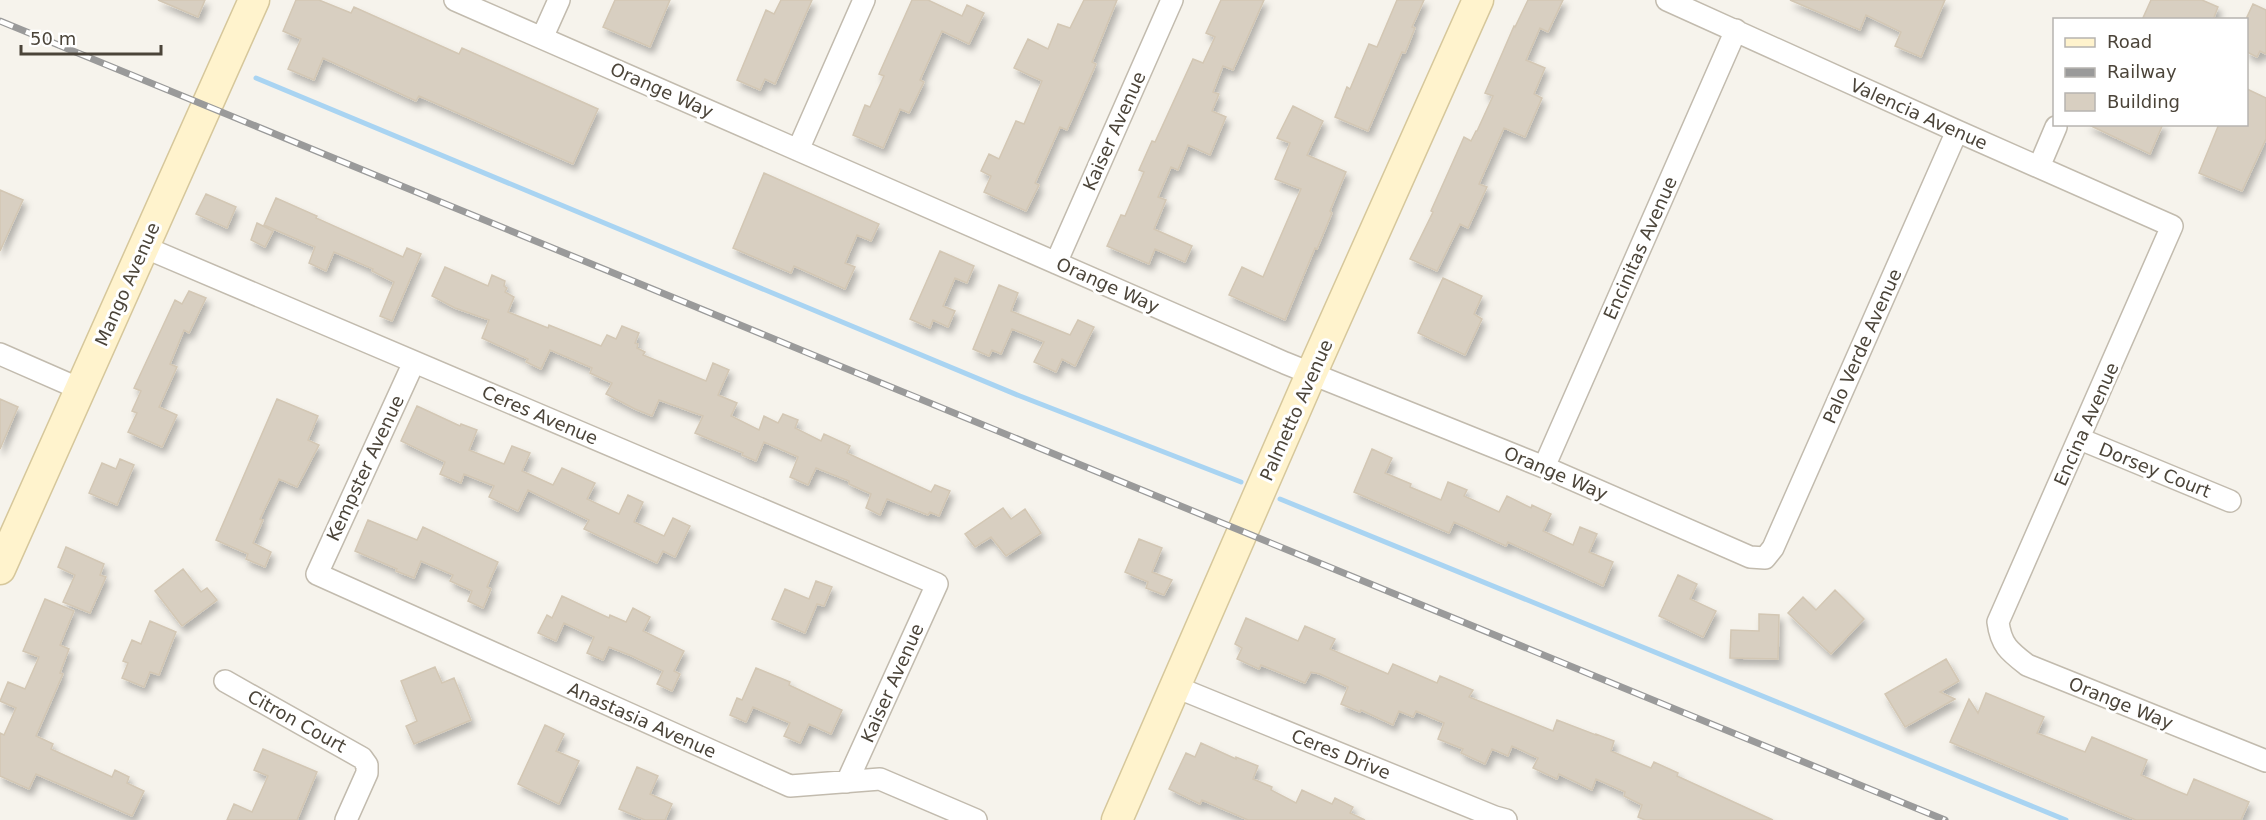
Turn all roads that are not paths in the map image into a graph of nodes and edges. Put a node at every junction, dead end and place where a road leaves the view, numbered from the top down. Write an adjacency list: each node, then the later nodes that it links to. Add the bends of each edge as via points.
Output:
1 (254, 0): 15 (street, Mango Avenue)
2 (455, 0): 9 (street, Orange Way)
3 (559, 0): 9 (street)
4 (864, 0): 12 (street)
5 (1172, 0): 16 (street, Kaiser Avenue)
6 (1478, 0): 19 (street, Palmetto Avenue)
7 (1667, 0): 8 (street, Valencia Avenue)
8 (1736, 30): 11 (street, Valencia Avenue); 22 (street, Encinitas Avenue)
9 (542, 38): 12 (street, Orange Way)
10 (2056, 127): 13 (street)
11 (1957, 131): 13 (street, Valencia Avenue); 24 (street, Palo Verde Avenue, via 1773,548)
12 (798, 150): 16 (street, Orange Way)
13 (2039, 167): 14 (street, Valencia Avenue)
14 (2172, 226): 21 (street, Encina Avenue)
15 (144, 247): 18 (street, Ceres Avenue); 20 (street, Mango Avenue)
16 (1056, 262): 19 (street, Orange Way)
17 (0, 354): 20 (street)
18 (414, 362): 26 (street, Kempster Avenue); 27 (street, Ceres Avenue)
19 (1312, 372): 22 (street, Orange Way); 30 (street, Palmetto Avenue)
20 (80, 389): 25 (street, Mango Avenue)
21 (2079, 438): 23 (street, Dorsey Court); 28 (street, Encina Avenue)
22 (1544, 467): 24 (street, Orange Way, via 1750,557)
23 (2230, 501)
24 (1765, 558)
25 (0, 568)
26 (317, 574): 32 (street, Anastasia Avenue, via 790,786)
27 (937, 584): 32 (street, Kaiser Avenue)
28 (1998, 622): 31 (street, Orange Way, via 2000,638 2027,665)
29 (225, 681): 33 (street, Citron Court, via 362,758 368,765 367,773)
30 (1176, 687): 35 (street, Palmetto Avenue); 36 (street, Ceres Drive)
31 (2266, 761)
32 (847, 782): 34 (street, Anastasia Avenue, via 880,779)
33 (346, 820)
34 (976, 820)
35 (1117, 820)
36 (1506, 820)

